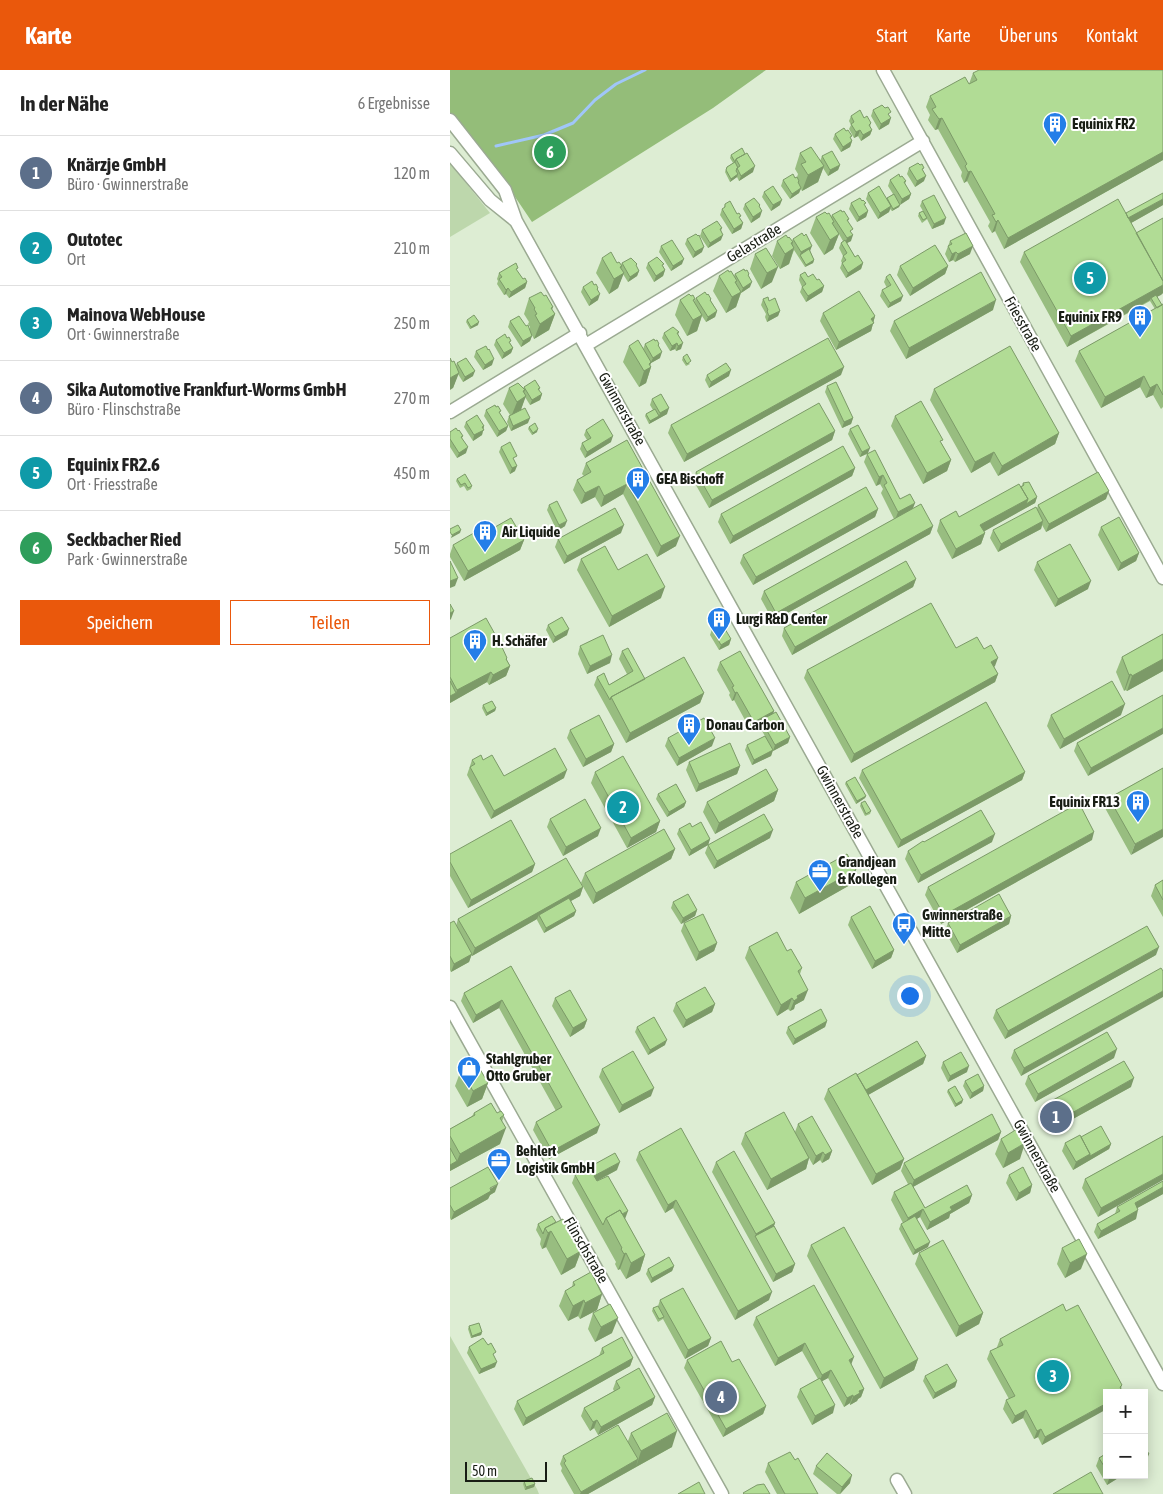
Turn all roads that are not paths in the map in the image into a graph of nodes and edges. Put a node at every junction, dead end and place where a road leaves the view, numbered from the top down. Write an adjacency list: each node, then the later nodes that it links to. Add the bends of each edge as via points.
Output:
1 (883, 70): 3 (street, Friesstraße)
2 (450, 120): 5 (street, Gwinnerstraße, via 505,190)
3 (923, 142): 6 (street, Gelastraße); 8 (street, Friesstraße)
4 (450, 153): 5 (street, Gwinnerstraße, via 493,204)
5 (516, 221): 6 (street, Gwinnerstraße)
6 (583, 339): 7 (street, Gelastraße); 10 (street, Gwinnerstraße)
7 (450, 412)
8 (1163, 578)
9 (450, 1007): 12 (street, Flinschstraße)
10 (1163, 1384)
11 (897, 1480): 13 (street)
12 (722, 1494)
13 (905, 1494)

